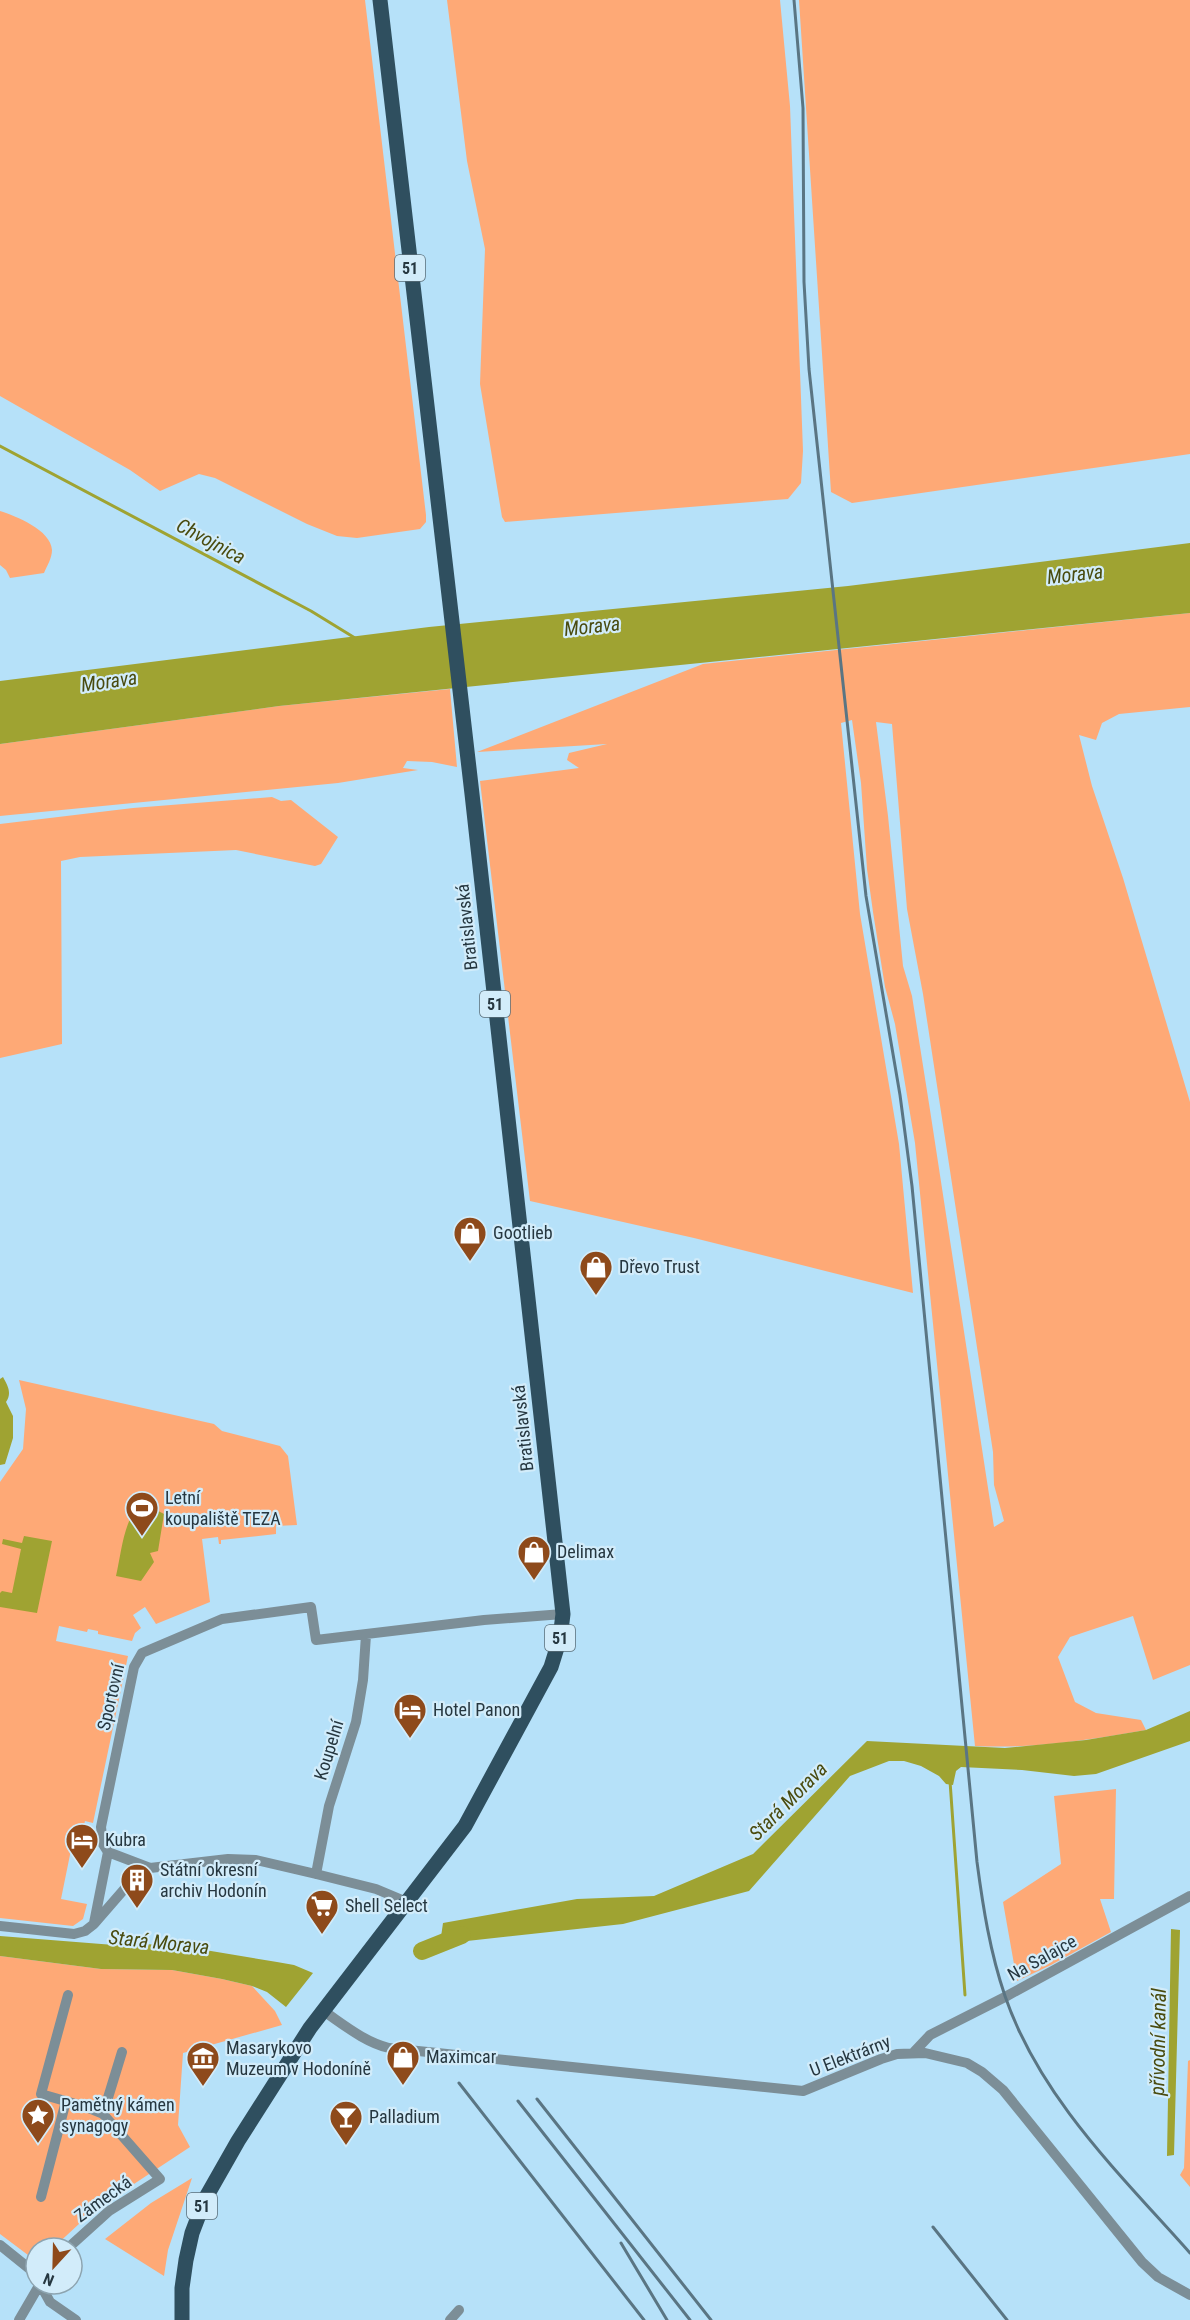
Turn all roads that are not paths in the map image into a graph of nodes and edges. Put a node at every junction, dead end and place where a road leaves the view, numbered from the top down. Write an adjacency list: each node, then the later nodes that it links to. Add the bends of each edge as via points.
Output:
1 (380, 0): 2 (main road, Bratislavská / 51)
2 (562, 1614): 3 (street); 8 (main road, Bratislavská / 51, via 558,1650 530,1707 465,1826)
3 (366, 1635): 4 (street, Sportovní, via 316,1640 311,1607 222,1619 142,1653 134,1667 101,1827); 6 (street, Koupelní, via 356,1722 329,1806)
4 (108, 1852): 5 (street); 9 (street)
5 (150, 1868): 6 (street, via 243,1858); 9 (street, via 127,1886)
6 (316, 1874): 8 (street, via 376,1889)
7 (1190, 1896): 14 (street, Na Salajce, via 930,2035)
8 (407, 1902): 12 (main road, Bratislavská / 51)
9 (94, 1924): 10 (street, via 74,1934)
10 (0, 1926)
11 (68, 1995): 15 (street, via 41,2094)
12 (322, 2010): 14 (street, U Elektrárny, via 358,2035 388,2048 803,2091 881,2059); 27 (main road, 51, via 205,2199 184,2271)
13 (122, 2052): 16 (street)
14 (914, 2052): 21 (street, U Elektrárny, via 953,2058 982,2072 1003,2090 1142,2262 1158,2277)
15 (66, 2101): 16 (street); 17 (street)
16 (103, 2114): 18 (street, Zámecká, via 160,2179 109,2211)
17 (41, 2197)
18 (81, 2236)
19 (0, 2245): 20 (street)
20 (24, 2264)
21 (1190, 2295)
22 (33, 2296): 25 (street)
23 (47, 2296): 26 (street)
24 (459, 2310): 28 (street)
25 (19, 2320)
26 (76, 2320)
27 (182, 2320)
28 (450, 2320)

